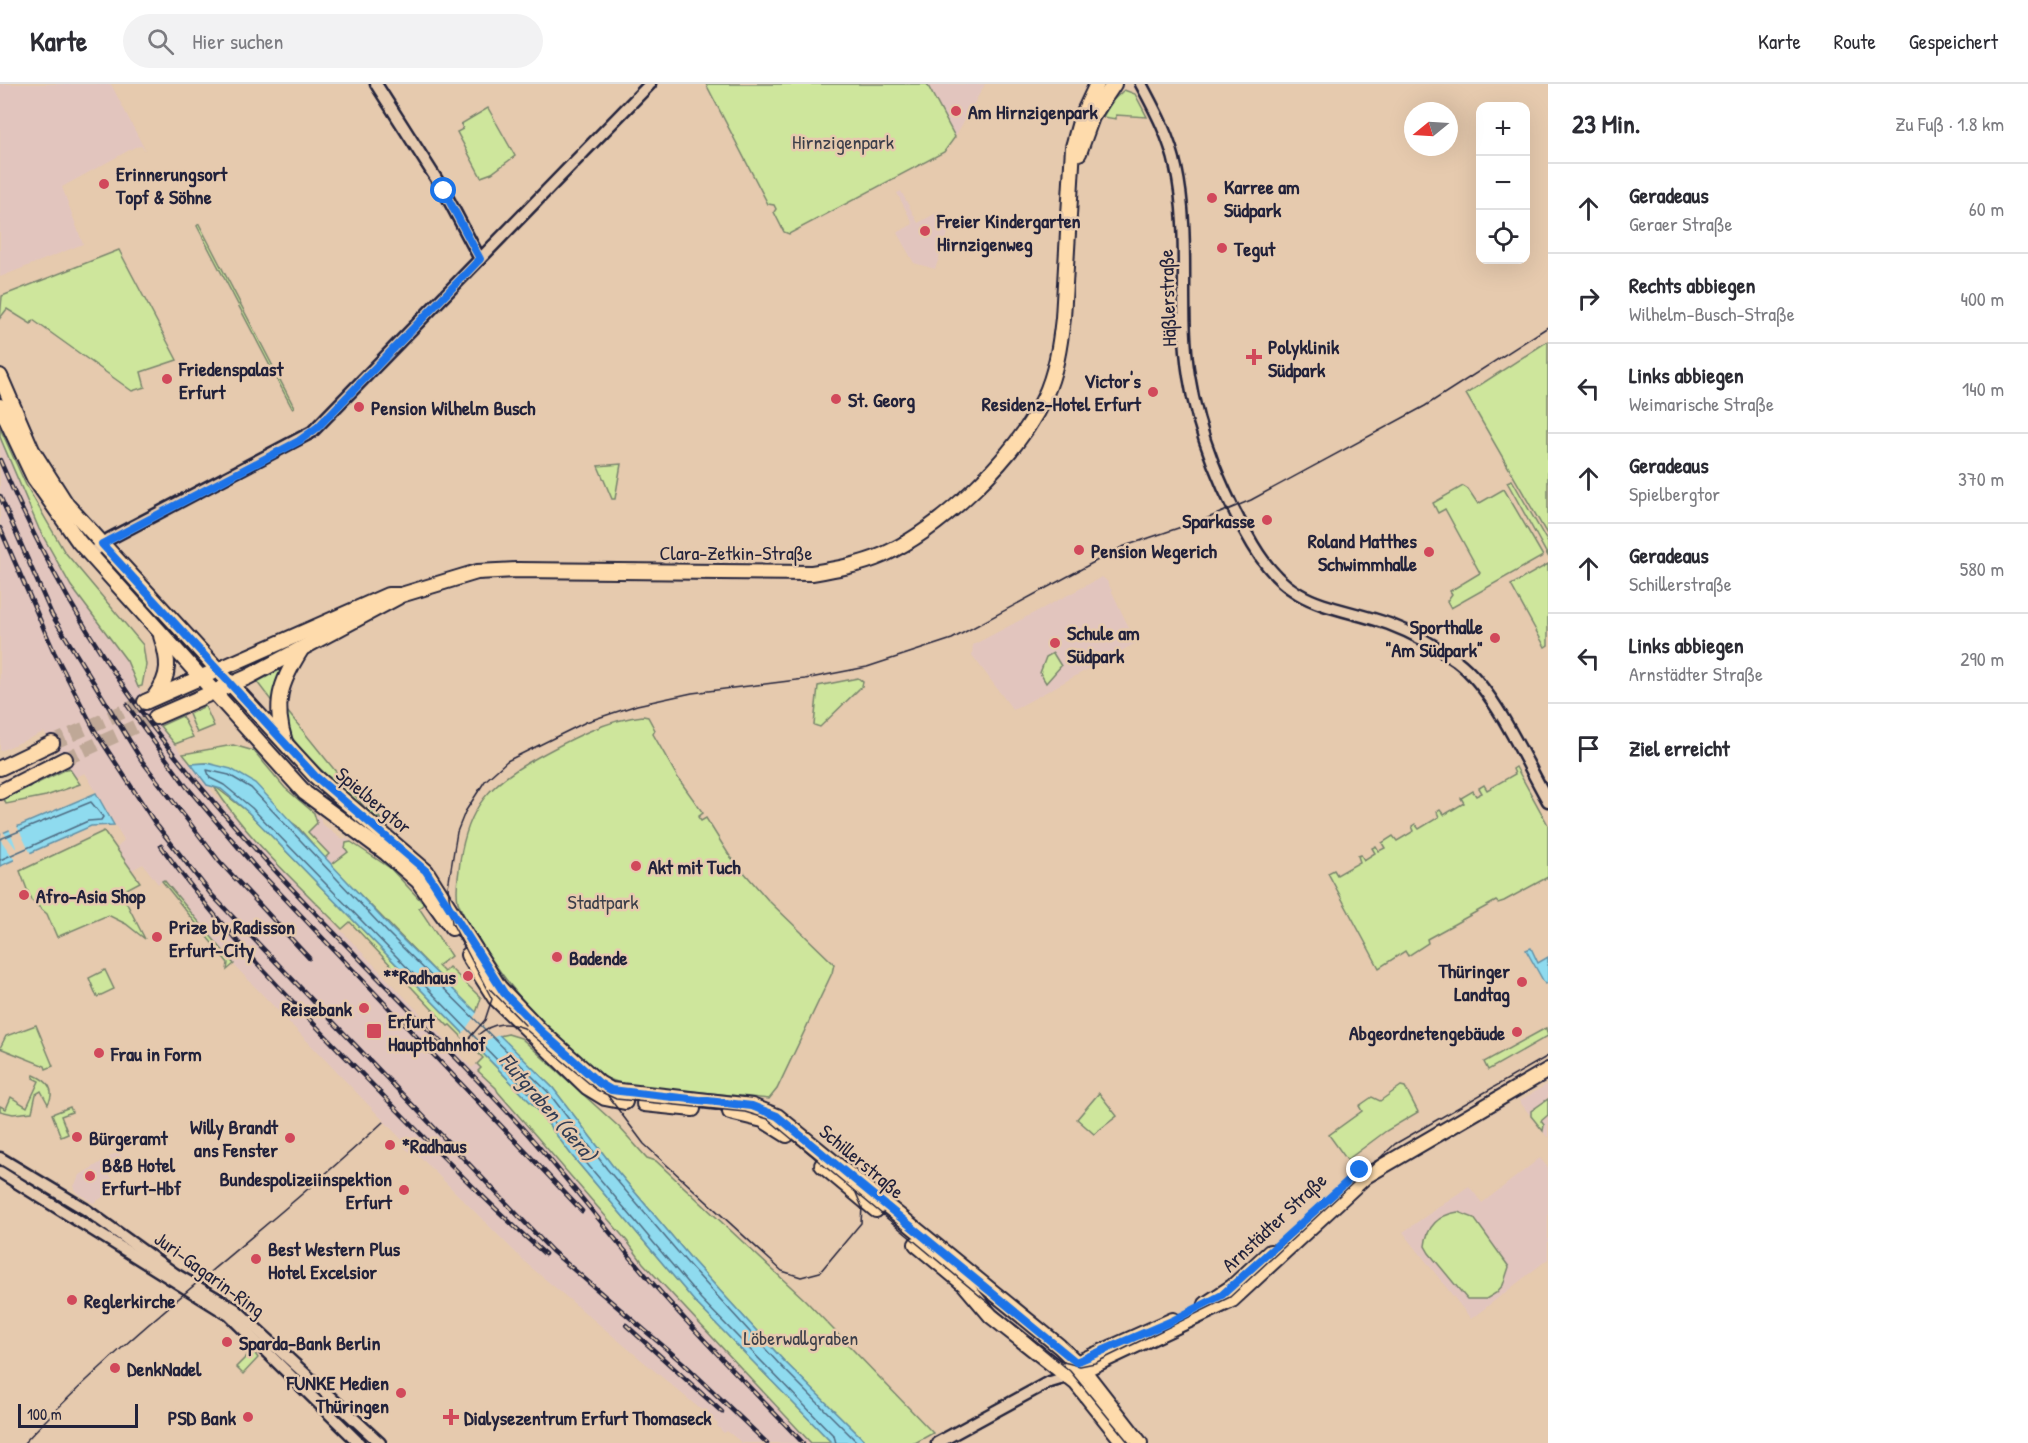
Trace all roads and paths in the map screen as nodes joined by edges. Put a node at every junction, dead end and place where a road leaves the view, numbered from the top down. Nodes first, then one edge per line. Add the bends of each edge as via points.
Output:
1 (376, 84) edge
2 (650, 84) edge
3 (1097, 84) edge
4 (1114, 84) edge
5 (1141, 84) edge
6 (1071, 187) junction
7 (480, 259) junction
8 (0, 376) edge
9 (0, 406) edge
10 (102, 544) junction
11 (90, 555) junction
12 (401, 595) junction
13 (159, 630) junction
14 (302, 649) junction
15 (217, 669) junction
16 (201, 676) junction
17 (232, 684) junction
18 (215, 691) junction
19 (156, 717) tunnel mouth
20 (52, 742) tunnel mouth
21 (287, 745) junction
22 (65, 759) tunnel mouth
23 (0, 768) edge
24 (0, 792) edge
25 (1548, 801) edge
26 (489, 972) junction
27 (493, 995) junction
28 (508, 1005) junction
29 (520, 1023) junction
30 (541, 1031) junction
31 (1544, 1072) edge
32 (0, 1158) edge
33 (0, 1172) edge
34 (1079, 1366) junction
35 (1064, 1374) junction
36 (359, 1443) edge
37 (380, 1443) edge
38 (937, 1443) edge
39 (1124, 1443) edge
40 (1140, 1443) edge

1 - 7 street via 448,198
2 - 7 street
3 - 6 main road, Clara-Zetkin-Straße via 1075,133
4 - 6 main road, Clara-Zetkin-Straße via 1092,117
5 - 25 street, Häßlerstraße via 1176,168 1182,219 1186,350 1192,390 1214,464 1268,568 1293,592 1310,601 1389,624 1459,663 1491,700
6 - 12 main road, Clara-Zetkin-Straße via 1063,318 1054,370 1044,398 1024,433 984,477 951,508 892,550 854,565 812,573 498,571 458,577
7 - 10 street via 312,432
8 - 10 main road, Spielbergtor via 42,469
9 - 11 main road, Spielbergtor via 34,478
10 - 11 street
10 - 15 main road, Spielbergtor
11 - 13 main road, Spielbergtor
12 - 14 main road, Clara-Zetkin-Straße
12 - 15 main road, Clara-Zetkin-Straße via 388,595
13 - 16 main road, Spielbergtor
13 - 16 main road, Clara-Zetkin-Straße via 169,666 166,678 149,700
14 - 17 main road, Clara-Zetkin-Straße
14 - 21 main road via 286,677 278,702 278,719
15 - 16 main road, Clara-Zetkin-Straße
15 - 17 main road, Spielbergtor
16 - 18 main road, Spielbergtor
17 - 18 main road, Clara-Zetkin-Straße
17 - 21 main road, Spielbergtor
18 - 19 main road, Clara-Zetkin-Straße
18 - 27 main road, Spielbergtor via 305,793 387,853 418,881 442,912
20 - 23 main road
21 - 26 main road, Spielbergtor via 322,782 426,871
22 - 24 main road
26 - 27 main road
26 - 28 main road, Spielbergtor
27 - 28 main road, Spielbergtor
28 - 29 main road, Schillerstraße
28 - 30 main road, Schillerstraße
29 - 30 main road
29 - 35 main road, Schillerstraße via 587,1087 605,1098 744,1114 773,1125 964,1284 992,1316
30 - 34 main road, Schillerstraße via 611,1090 752,1106 777,1116
31 - 34 main road, Arnstädter Straße via 1366,1176 1232,1300
32 - 37 street, Juri-Gagarin-Ring via 80,1205 174,1274 235,1309
33 - 36 street, Juri-Gagarin-Ring via 229,1315
34 - 35 main road, Arnstädter Straße
34 - 40 main road, Schillerstraße
35 - 38 street
35 - 39 main road, Schillerstraße via 1088,1397

